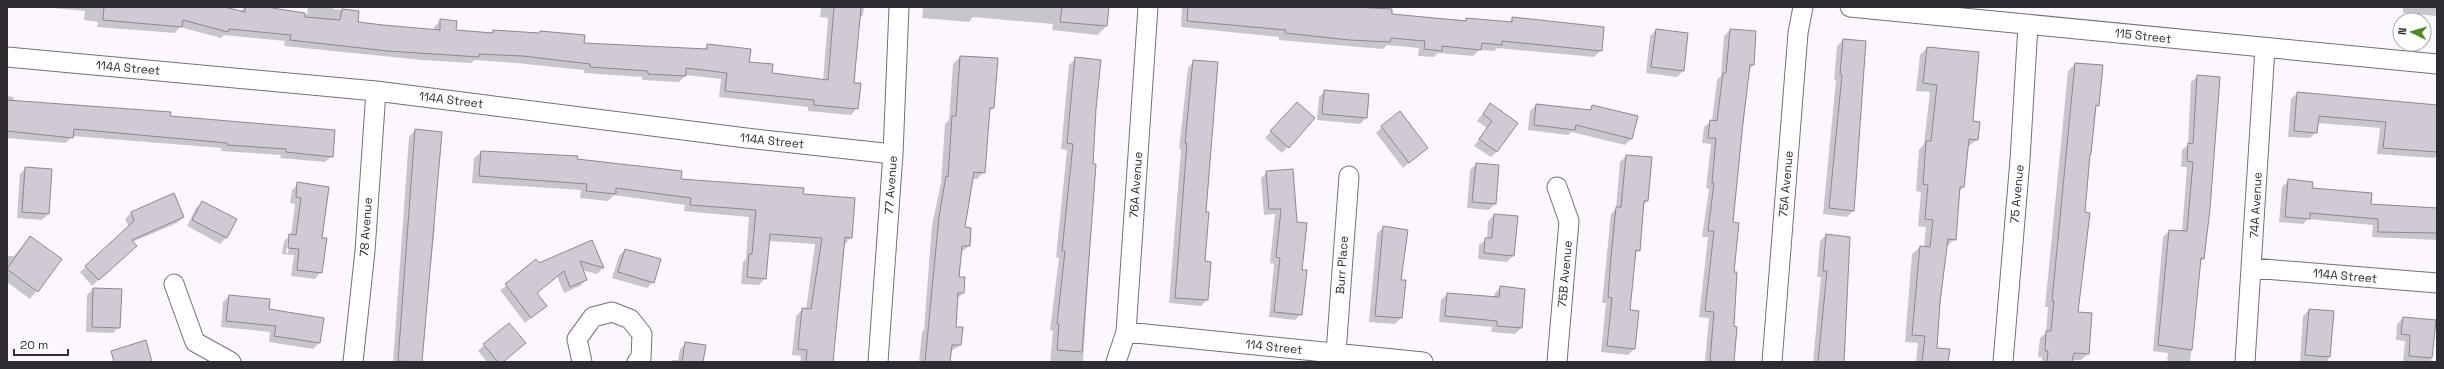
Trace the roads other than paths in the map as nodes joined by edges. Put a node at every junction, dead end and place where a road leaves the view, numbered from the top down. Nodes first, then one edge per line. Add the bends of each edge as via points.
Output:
1 (899, 7) edge
2 (1148, 7) edge
3 (1803, 7) edge
4 (1850, 7) edge
5 (2028, 25) junction
6 (2265, 48) junction
7 (7, 57) edge
8 (2437, 64) edge
9 (376, 91) junction
10 (893, 154) junction
11 (1349, 176) dead end
12 (1557, 188) dead end
13 (2252, 268) junction
14 (2437, 283) edge
15 (174, 284) dead end
16 (1126, 332) junction
17 (1336, 353) junction
18 (580, 361) edge
19 (230, 362) edge
20 (353, 362) edge
21 (637, 362) edge
22 (878, 362) edge
23 (1116, 362) edge
24 (1423, 362) edge
25 (1558, 362) edge
26 (1772, 362) edge
27 (2003, 362) edge
28 (2245, 362) edge

1 - 10 street, 77 Avenue
2 - 16 street, 76A Avenue
3 - 26 street, 75A Avenue via 1798,33
4 - 5 street, 115 Street
5 - 6 street, 115 Street
5 - 27 street, 75 Avenue via 2020,160
6 - 8 street, 115 Street
6 - 13 street, 74A Avenue
7 - 9 street, 114A Street
9 - 10 street, 114A Street
9 - 20 street, 78 Avenue via 365,250
10 - 22 street, 77 Avenue
11 - 17 street, Burr Place
12 - 25 street, 75B Avenue via 1569,220
13 - 14 street, 114A Street
13 - 28 street, 74A Avenue
15 - 19 street via 195,342
16 - 17 street, 114 Street
16 - 23 street, 76A Avenue
17 - 24 street, 114 Street
18 - 21 street via 577,339 593,317 612,312 630,319 642,334 641,358

